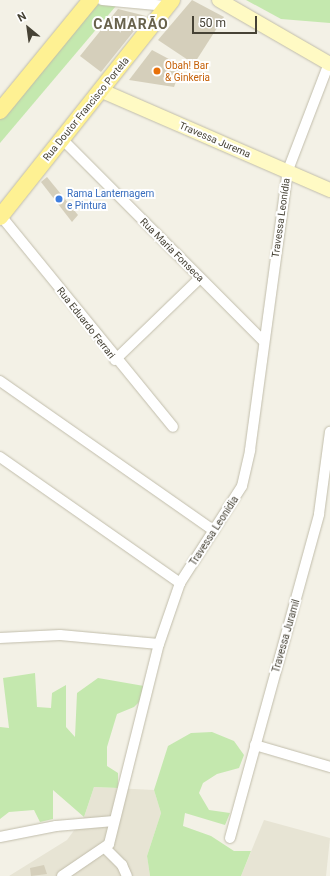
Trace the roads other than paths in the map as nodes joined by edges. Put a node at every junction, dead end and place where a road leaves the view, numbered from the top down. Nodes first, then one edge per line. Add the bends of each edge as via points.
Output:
1 (91, 0) edge
2 (102, 0) edge
3 (219, 0) edge
4 (169, 3) edge
5 (330, 64) edge
6 (100, 90) junction
7 (0, 111) edge
8 (62, 139) junction
9 (288, 170) junction
10 (330, 190) edge
11 (0, 216) edge
12 (200, 278) junction
13 (264, 342) junction
14 (116, 360) junction
15 (0, 381) edge
16 (173, 427) dead end
17 (330, 432) edge
18 (0, 456) edge
19 (214, 531) junction
20 (180, 583) junction
21 (0, 638) edge
22 (159, 644) junction
23 (255, 745) junction
24 (330, 767) edge
25 (114, 821) junction
26 (0, 837) edge
27 (230, 838) dead end
28 (106, 849) junction
29 (62, 876) edge
30 (127, 876) edge

1 - 7 main road
2 - 4 street
3 - 5 main road
4 - 6 main road, Rua Doutor Francisco Portela
5 - 9 street, Travessa Leonídia
6 - 8 main road, Rua Doutor Francisco Portela
6 - 9 main road, Travessa Jurema
8 - 11 main road, Rua Doutor Francisco Portela
8 - 12 street, Rua Maria Fonseca
9 - 10 main road, Travessa Jurema
9 - 13 street, Travessa Leonídia
11 - 14 street, Rua Eduardo Ferrari
12 - 13 street, Rua Maria Fonseca
12 - 14 street
13 - 19 street, Travessa Leonídia via 242,486
14 - 16 street, Rua Eduardo Ferrari
15 - 19 street
17 - 23 street, Travessa Juramil via 319,514
18 - 20 street
19 - 20 street, Travessa Leonídia
20 - 22 street, Travessa Leonídia
21 - 22 street via 60,635
22 - 25 street, Travessa Leonídia
23 - 24 street
23 - 27 street, Travessa Juramil
25 - 26 street via 56,826
25 - 28 street, Travessa Leonídia
28 - 29 street
28 - 30 street via 122,865

